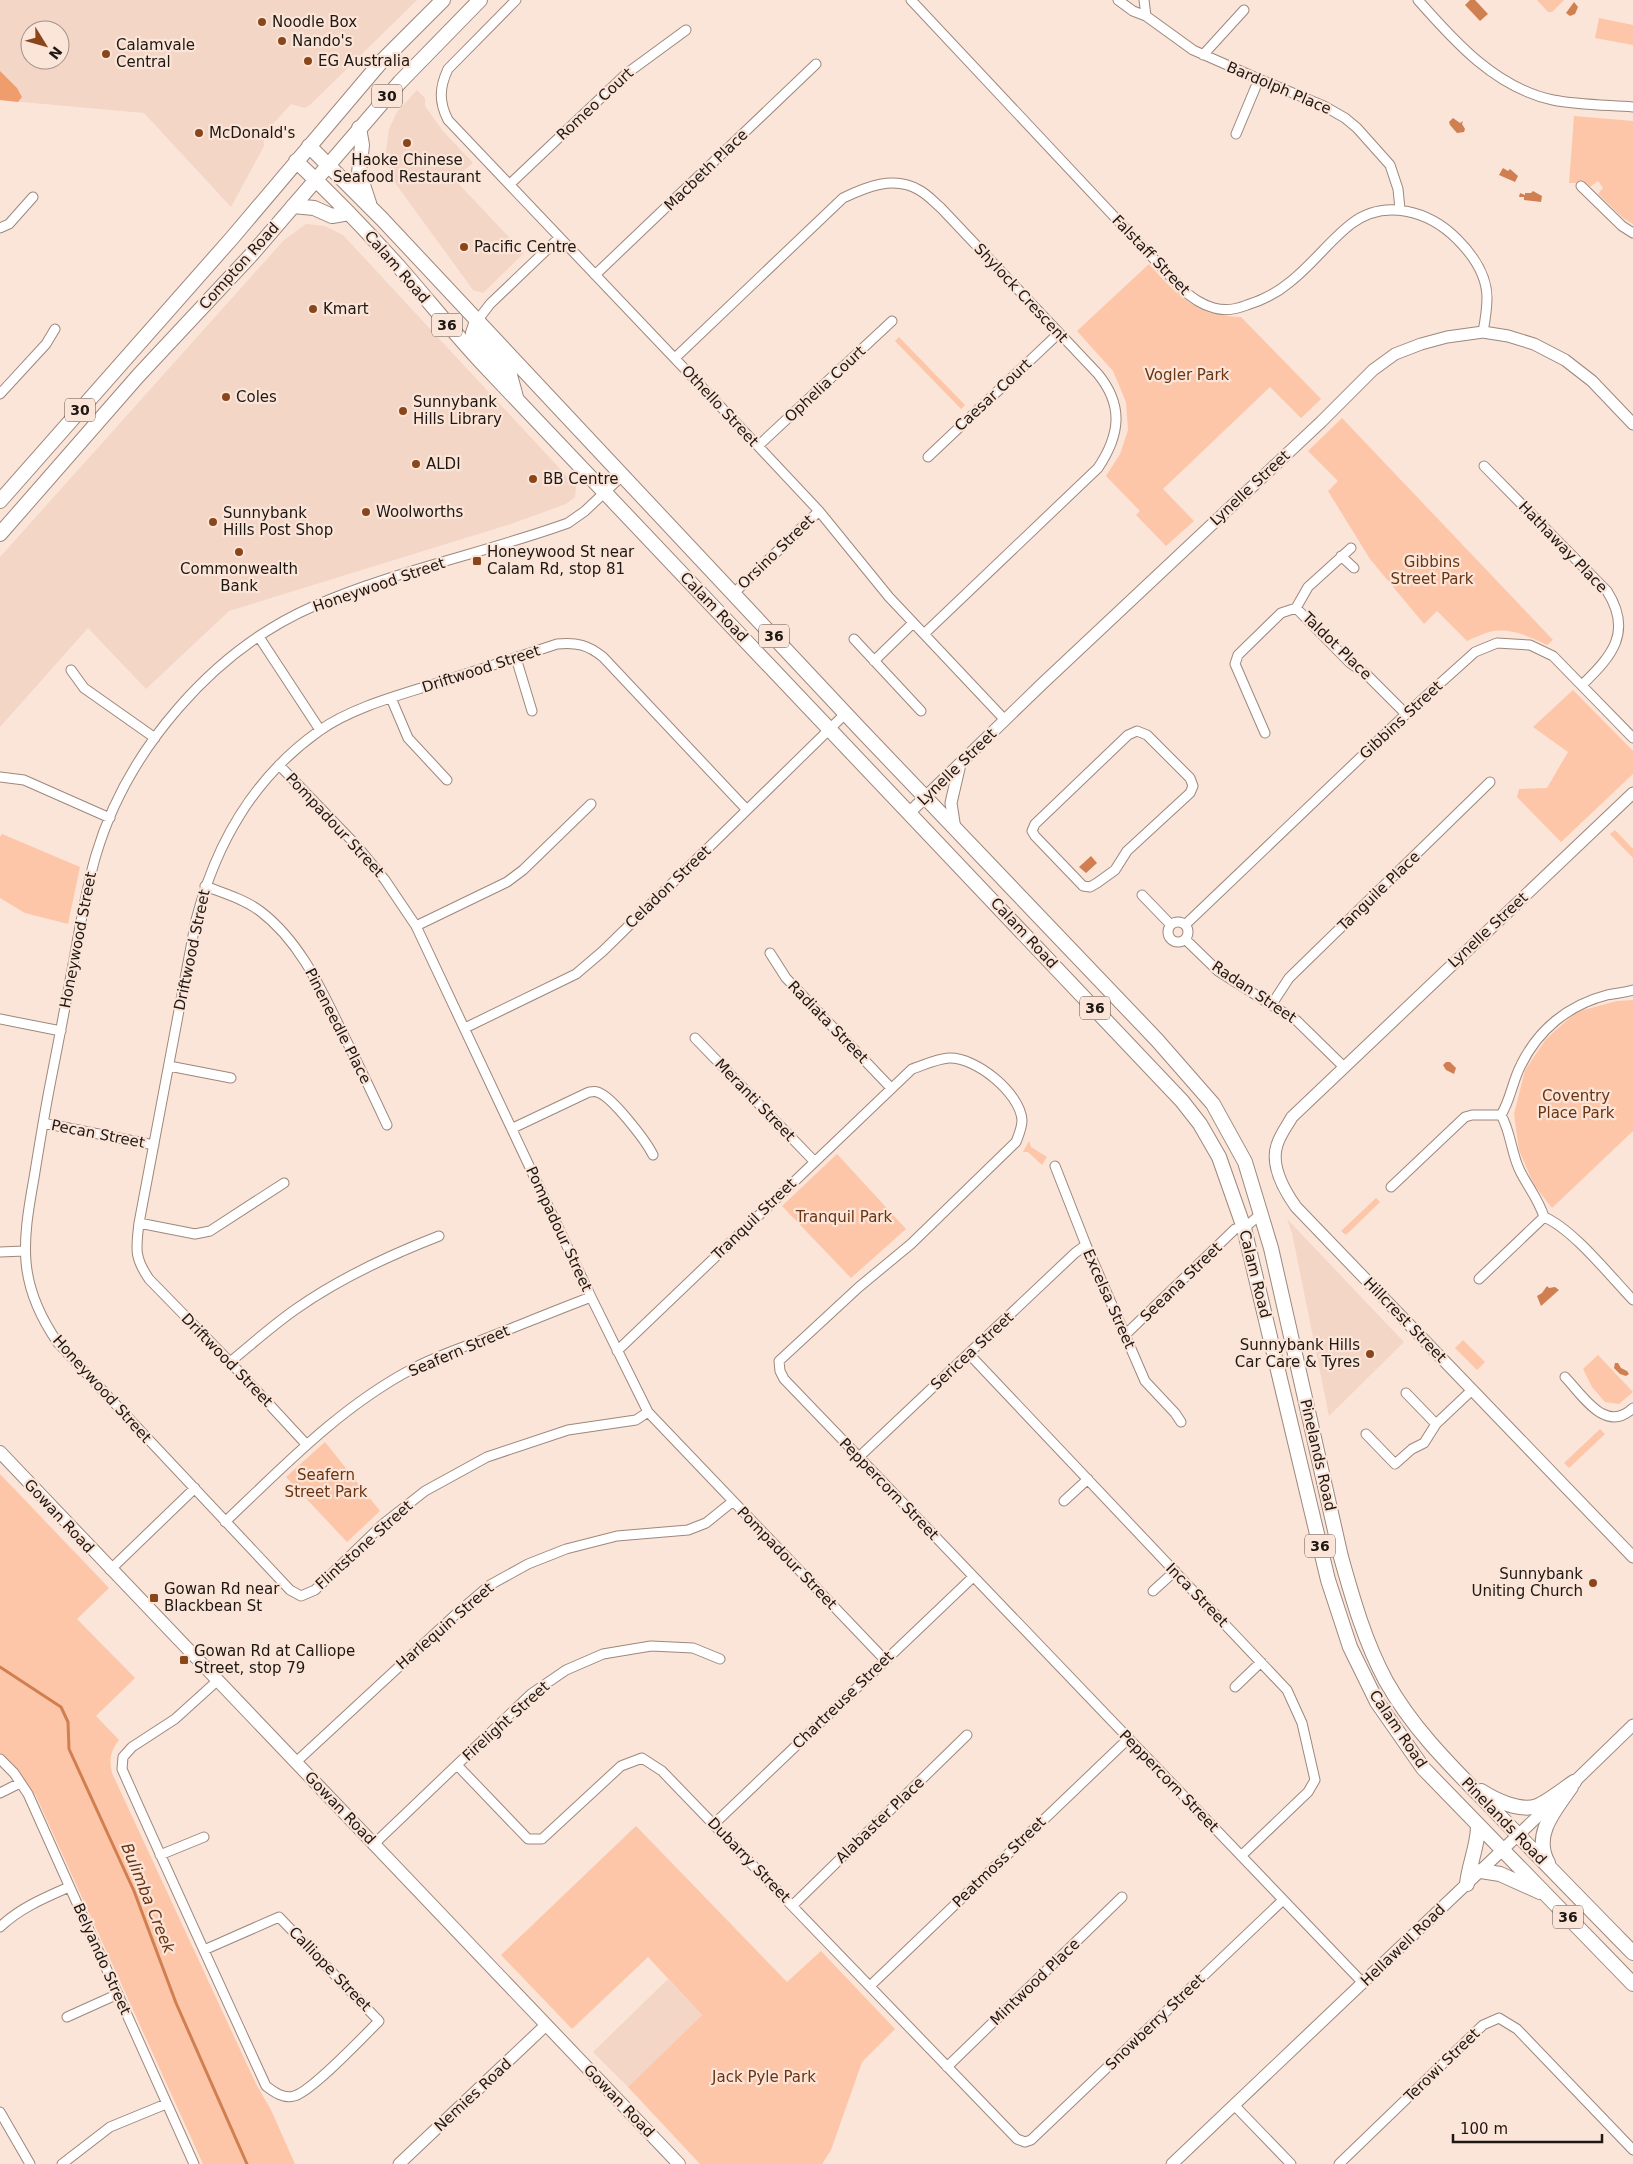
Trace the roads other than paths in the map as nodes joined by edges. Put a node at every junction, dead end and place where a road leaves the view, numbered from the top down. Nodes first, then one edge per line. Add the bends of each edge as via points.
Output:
1 (443, 0) edge
2 (480, 0) edge
3 (516, 0) edge
4 (911, 0) edge
5 (1118, 0) edge
6 (1144, 0) edge
7 (1418, 0) edge
8 (1244, 10) dead end
9 (1146, 16) junction
10 (686, 30) dead end
11 (1203, 55) junction
12 (816, 64) dead end
13 (1259, 79) junction
14 (1633, 107) edge
15 (359, 128) junction
16 (1236, 134) dead end
17 (309, 146) junction
18 (296, 161) junction
19 (328, 164) junction
20 (316, 180) junction
21 (510, 184) junction
22 (1582, 186) dead end
23 (33, 197) dead end
24 (293, 206) junction
25 (369, 206) junction
26 (1400, 209) junction
27 (349, 213) junction
28 (0, 228) edge
29 (1633, 233) edge
30 (559, 238) junction
31 (595, 276) junction
32 (477, 321) junction
33 (892, 321) dead end
34 (55, 329) dead end
35 (1483, 332) junction
36 (1059, 333) junction
37 (675, 358) junction
38 (0, 394) edge
39 (516, 398) junction
40 (1633, 424) edge
41 (758, 446) junction
42 (928, 457) dead end
43 (1484, 466) dead end
44 (623, 475) junction
45 (605, 492) junction
46 (0, 501) edge
47 (819, 511) junction
48 (0, 534) edge
49 (1350, 548) dead end
50 (1341, 556) junction
51 (1354, 568) dead end
52 (734, 592) junction
53 (1296, 608) junction
54 (913, 623) junction
55 (924, 634) junction
56 (259, 637) junction
57 (854, 639) dead end
58 (516, 658) junction
59 (874, 660) junction
60 (71, 670) dead end
61 (1582, 685) junction
62 (391, 698) junction
63 (532, 711) dead end
64 (921, 711) dead end
65 (846, 713) junction
66 (1406, 714) junction
67 (1005, 720) junction
68 (830, 729) junction
69 (320, 730) junction
70 (1265, 732) dead end
71 (155, 738) junction
72 (1633, 738) edge
73 (961, 763) junction
74 (279, 765) junction
75 (0, 776) edge
76 (447, 780) dead end
77 (1490, 782) dead end
78 (1633, 793) edge
79 (926, 797) junction
80 (591, 804) dead end
81 (747, 810) junction
82 (910, 812) junction
83 (110, 818) junction
84 (956, 829) junction
85 (1115, 870) joint
86 (205, 886) junction
87 (1142, 895) dead end
88 (1172, 925) junction
89 (1185, 925) junction
90 (416, 926) junction
91 (1185, 940) junction
92 (770, 953) dead end
93 (1633, 990) edge
94 (1272, 1004) junction
95 (0, 1019) edge
96 (465, 1028) junction
97 (61, 1030) junction
98 (695, 1038) dead end
99 (1157, 1040) joint
100 (169, 1066) junction
101 (1344, 1067) junction
102 (231, 1078) dead end
103 (891, 1088) junction
104 (1501, 1115) junction
105 (43, 1123) junction
106 (387, 1125) dead end
107 (513, 1128) junction
108 (154, 1145) junction
109 (653, 1155) dead end
110 (814, 1161) junction
111 (1055, 1166) dead end
112 (284, 1183) dead end
113 (1391, 1187) dead end
114 (1261, 1214) junction
115 (1544, 1217) junction
116 (139, 1223) junction
117 (1244, 1228) junction
118 (440, 1236) dead end
119 (1086, 1245) junction
120 (24, 1251) junction
121 (0, 1252) edge
122 (1479, 1279) dead end
123 (591, 1297) junction
124 (1633, 1300) edge
125 (1125, 1336) junction
126 (617, 1351) junction
127 (969, 1354) junction
128 (230, 1362) junction
129 (1565, 1377) dead end
130 (1472, 1390) junction
131 (1406, 1393) dead end
132 (1633, 1408) edge
133 (648, 1412) junction
134 (1181, 1422) dead end
135 (1436, 1424) junction
136 (1366, 1434) dead end
137 (306, 1444) junction
138 (0, 1452) edge
139 (859, 1457) junction
140 (1088, 1479) junction
141 (195, 1488) junction
142 (1064, 1501) dead end
143 (732, 1502) junction
144 (225, 1522) junction
145 (1633, 1556) edge
146 (110, 1570) junction
147 (1175, 1571) junction
148 (973, 1577) junction
149 (1153, 1591) dead end
150 (301, 1596) joint
151 (720, 1659) dead end
152 (885, 1660) junction
153 (1261, 1662) junction
154 (217, 1681) junction
155 (1234, 1687) dead end
156 (1633, 1725) edge
157 (967, 1735) dead end
158 (1128, 1739) junction
159 (0, 1759) edge
160 (296, 1762) junction
161 (457, 1765) junction
162 (1466, 1782) junction
163 (1574, 1782) junction
164 (20, 1783) junction
165 (0, 1793) edge
166 (714, 1824) junction
167 (1478, 1826) junction
168 (1518, 1835) junction
169 (204, 1837) dead end
170 (374, 1844) junction
171 (1503, 1850) junction
172 (160, 1855) junction
173 (1241, 1856) junction
174 (1552, 1870) junction
175 (1481, 1871) junction
176 (1466, 1884) junction
177 (70, 1887) junction
178 (1549, 1897) junction
179 (1122, 1898) dead end
180 (1283, 1900) junction
181 (793, 1905) junction
182 (0, 1928) edge
183 (204, 1950) junction
184 (1633, 1953) edge
185 (1363, 1983) junction
186 (1633, 1984) edge
187 (870, 1986) junction
188 (118, 1994) junction
189 (67, 2017) dead end
190 (546, 2025) junction
191 (947, 2066) junction
192 (166, 2104) junction
193 (1234, 2105) junction
194 (0, 2112) edge
195 (1025, 2142) joint
196 (1633, 2150) edge
197 (30, 2164) edge
198 (62, 2164) edge
199 (194, 2164) edge
200 (399, 2164) edge
201 (679, 2164) edge
202 (1172, 2164) edge
203 (1291, 2164) edge
204 (1339, 2164) edge

1 - 17 main road, Compton Road / 30 via 381,62
2 - 15 main road, Compton Road / 30
3 - 21 street, Othello Street via 448,69 440,93 448,120
4 - 26 street, Falstaff Street via 1184,291 1200,303 1216,309 1238,308 1267,298 1290,282 1352,224 1372,214
5 - 9 street, Bardolph Place via 1133,12
6 - 9 street
7 - 14 street via 1473,57 1495,76 1523,91 1553,100
8 - 11 street
9 - 11 street, Bardolph Place
10 - 21 street, Romeo Court via 626,74
11 - 13 street, Bardolph Place
12 - 31 street, Macbeth Place
13 - 16 street
13 - 26 street, Bardolph Place via 1333,110 1357,128 1390,165
15 - 19 main road, Compton Road / 30
15 - 25 main road via 362,145 359,173
17 - 18 main road, Compton Road / 30
17 - 19 main road, Calam Road / 36
18 - 20 main road, Calam Road / 36
18 - 46 main road, Compton Road / 30 via 217,256
19 - 20 main road, Compton Road / 30
19 - 25 main road, Calam Road / 36
20 - 24 main road, Compton Road / 30
20 - 27 main road, Calam Road / 36
21 - 30 street, Othello Street
22 - 29 street
23 - 28 street via 9,224
24 - 27 main road via 314,208 332,216
24 - 48 main road, Compton Road / 30
25 - 32 main road, Calam Road / 36
26 - 35 street, Falstaff Street via 1436,221 1477,261 1488,297
27 - 39 main road, Calam Road / 36 via 449,328
30 - 31 street, Othello Street
30 - 32 street via 490,304
31 - 37 street, Othello Street
32 - 39 main road via 473,333 508,372
32 - 44 main road, Calam Road / 36
33 - 41 street, Ophelia Court
34 - 38 street via 46,344
35 - 40 street, Lynelle Street via 1534,344 1565,360 1592,381
35 - 67 street, Lynelle Street via 1447,336 1421,344 1395,354 1373,370
36 - 37 street, Shylock Crescent via 941,208 918,189 892,183 866,187 843,198
36 - 42 street, Caesar Court
36 - 55 street, Shylock Crescent via 1108,386 1114,401 1117,427 1110,449 1098,468
37 - 41 street, Othello Street
39 - 45 main road, Calam Road / 36
41 - 47 street, Othello Street
43 - 61 street, Hathaway Place via 1615,602 1620,619 1620,637 1610,657
44 - 45 street, Honeywood Street
44 - 52 main road, Calam Road / 36
45 - 56 street, Honeywood Street via 568,523 342,594 299,613
45 - 68 main road, Calam Road / 36
47 - 52 street, Orsino Street
47 - 54 street, Othello Street
49 - 50 street
50 - 51 street
50 - 53 street via 1308,587
52 - 65 main road, Calam Road / 36
53 - 66 street, Taldot Place
53 - 70 street, Taldot Place via 1281,613 1238,655 1235,664
54 - 55 street, Othello Street
54 - 59 street
55 - 67 street, Othello Street
56 - 69 street
56 - 71 street, Honeywood Street via 208,677
57 - 59 street
58 - 62 street, Driftwood Street
58 - 63 street
58 - 81 street, Driftwood Street via 557,644 575,642 592,648
59 - 64 street
60 - 71 street via 84,688
61 - 66 street, Gibbins Street via 1553,656 1530,645 1497,643 1475,652
61 - 72 street, Gibbins Street
62 - 69 street, Driftwood Street
62 - 76 street via 408,738
65 - 68 street, Celadon Street
65 - 79 main road, Calam Road / 36
66 - 89 street, Gibbins Street
67 - 73 street, Lynelle Street
68 - 81 street, Celadon Street
68 - 82 main road, Calam Road / 36
69 - 74 street, Driftwood Street
71 - 83 street, Honeywood Street
73 - 79 street, Lynelle Street
73 - 84 street via 951,803
74 - 86 street, Driftwood Street via 235,820
74 - 90 street, Pompadour Street via 357,846
75 - 83 street via 31,783
77 - 94 street, Tanguile Place via 1289,978
78 - 101 street, Lynelle Street
79 - 82 street, Lynelle Street
79 - 84 main road, Calam Road / 36
80 - 90 street via 508,882
81 - 96 street, Celadon Street via 576,974
82 - 117 main road, Calam Road / 36 via 1182,1101 1219,1157
83 - 97 street, Honeywood Street via 90,879
84 - 99 main road, Calam Road / 36
85 - 85 street via 1098,883 1084,886 1032,831 1035,824 1128,735 1138,731 1147,735 1190,778 1193,786 1190,793 1127,852
86 - 100 street, Driftwood Street
86 - 106 street, Pineneedle Place via 259,910 300,954 319,984
87 - 88 street
88 - 89 street via 1177,922
88 - 91 street via 1169,934 1172,940
89 - 91 street via 1188,932
90 - 96 street, Pompadour Street
91 - 94 street, Radan Street via 1218,971
92 - 103 street, Radiata Street via 786,978
93 - 104 street via 1588,1001 1567,1011 1546,1028 1521,1065
94 - 101 street, Radan Street via 1297,1021
95 - 97 street
96 - 107 street, Pompadour Street
97 - 105 street, Honeywood Street
98 - 110 street, Meranti Street
99 - 114 main road, Pinelands Road / 36 via 1220,1114 1245,1162
100 - 102 street
100 - 108 street, Driftwood Street
101 - 130 street, Hillcrest Street via 1292,1117 1277,1145 1275,1160 1286,1193
103 - 110 street, Tranquil Street
103 - 139 street, Peppercorn Street via 912,1069 933,1061 950,1058 967,1061 992,1076 1013,1098 1022,1119 1021,1131 1010,1149 911,1244 779,1361 784,1379
104 - 113 street via 1465,1117
104 - 115 street via 1508,1127 1520,1170
105 - 108 street, Pecan Street
105 - 120 street, Honeywood Street
107 - 109 street via 589,1092 598,1092 645,1139
107 - 123 street, Pompadour Street
108 - 116 street, Driftwood Street
110 - 126 street, Tranquil Street
111 - 119 street, Excelsa Street
112 - 116 street via 210,1231 195,1234
114 - 117 street, Seeana Street
114 - 162 main road, Pinelands Road / 36 via 1341,1557 1372,1654 1404,1710
115 - 122 street
115 - 124 street via 1570,1234
116 - 128 street, Driftwood Street via 136,1250 139,1265
117 - 125 street, Seeana Street via 1235,1229
117 - 167 main road, Calam Road / 36 via 1328,1580 1350,1647 1377,1702 1408,1749
118 - 128 street via 400,1251 296,1309
119 - 125 street, Excelsa Street
119 - 127 street, Sericea Street
120 - 121 street
120 - 141 street, Honeywood Street via 32,1294 58,1343
123 - 126 street, Pompadour Street
123 - 137 street, Seafern Street via 412,1369 346,1411
125 - 134 street, Excelsa Street via 1145,1381
126 - 133 street, Pompadour Street
127 - 139 street, Sericea Street
127 - 140 street, Inca Street
128 - 137 street, Driftwood Street
129 - 132 street via 1598,1412 1608,1417 1626,1415
130 - 135 street
130 - 145 street, Hillcrest Street
131 - 135 street
133 - 143 street, Pompadour Street
133 - 150 street, Flintstone Street via 636,1420 568,1430 487,1457 425,1491 383,1524 315,1590
135 - 136 street via 1424,1443 1395,1464
137 - 144 street, Seafern Street
138 - 146 main road, Gowan Road
139 - 148 street, Peppercorn Street
140 - 142 street
140 - 147 street, Inca Street
141 - 144 street, Honeywood Street
141 - 146 street
143 - 152 street, Pompadour Street
143 - 160 street, Harlequin Street via 706,1522 688,1530 617,1536 566,1548 490,1585
144 - 150 street, Honeywood Street via 290,1590
146 - 154 main road, Gowan Road
147 - 149 street
147 - 153 street, Inca Street
148 - 152 street, Chartreuse Street
148 - 158 street, Peppercorn Street
151 - 161 street, Firelight Street via 693,1648 651,1646 603,1654 566,1670 531,1694
152 - 166 street, Chartreuse Street
153 - 155 street
153 - 173 street, Inca Street via 1287,1690 1302,1723 1316,1780 1308,1792
154 - 160 main road, Gowan Road
154 - 172 street, Calliope Street via 175,1719 132,1747 123,1757 122,1769
156 - 163 street, Hellawell Road
157 - 181 street, Alabaster Place
158 - 173 street, Peppercorn Street
158 - 187 street, Peatmoss Street
159 - 164 street, Belyando Street
160 - 170 main road, Gowan Road
161 - 166 street, Dubarry Street via 528,1839 542,1839 621,1766 642,1758 662,1771
161 - 170 street, Firelight Street
162 - 163 main road via 1498,1800 1528,1807 1538,1806
162 - 168 main road, Pinelands Road / 36
163 - 168 street, Hellawell Road
163 - 174 main road via 1549,1819 1542,1839 1542,1850
164 - 165 street
164 - 177 street, Belyando Street
166 - 181 street, Dubarry Street
167 - 171 main road, Calam Road / 36
167 - 176 main road via 1478,1840
168 - 171 street, Hellawell Road
168 - 174 main road, Pinelands Road / 36
169 - 172 street
170 - 190 main road, Gowan Road
171 - 175 street, Hellawell Road
171 - 178 main road, Pinelands Road / 36
172 - 183 street, Calliope Street
173 - 180 street, Peppercorn Street
174 - 184 main road, Pinelands Road / 36
175 - 176 street, Hellawell Road
175 - 178 main road via 1508,1877
176 - 185 street, Hellawell Road
177 - 182 street via 32,1903
177 - 188 street, Belyando Street
178 - 186 main road, Pinelands Road / 36
179 - 191 street, Mintwood Place
180 - 185 street, Peppercorn Street
180 - 195 street, Snowberry Street via 1031,2140
181 - 187 street, Dubarry Street
183 - 183 street, Calliope Street via 279,1916 379,2021 310,2087 294,2096 277,2095 266,2086
185 - 193 street, Hellawell Road
187 - 191 street, Dubarry Street
188 - 189 street
188 - 192 street, Belyando Street
190 - 200 street, Nemies Road
190 - 201 main road, Gowan Road
191 - 195 street, Dubarry Street via 1017,2139
192 - 198 street via 110,2127
192 - 199 street, Belyando Street
193 - 202 street, Hellawell Road
193 - 203 street
194 - 197 street
196 - 204 street, Terowi Street via 1516,2029 1499,2018 1483,2026

